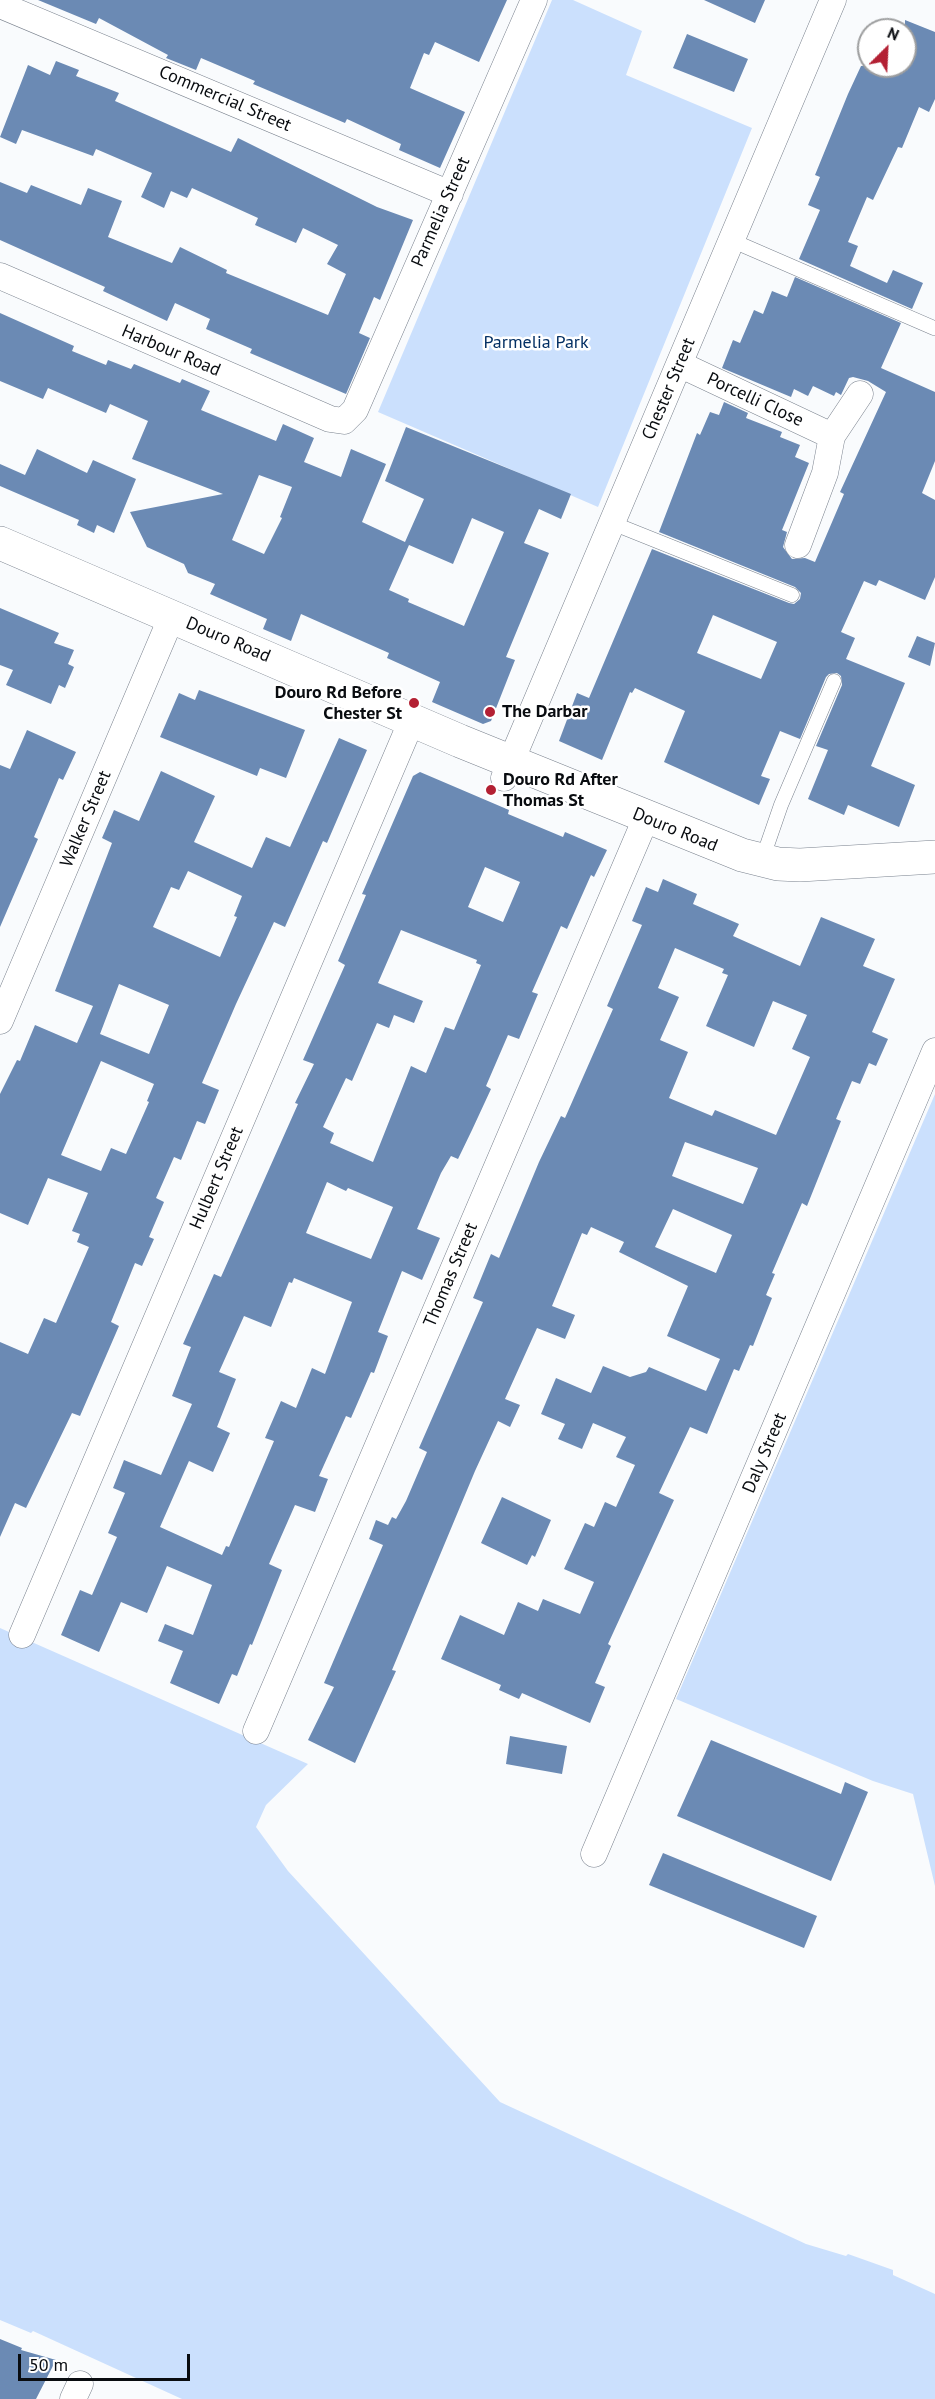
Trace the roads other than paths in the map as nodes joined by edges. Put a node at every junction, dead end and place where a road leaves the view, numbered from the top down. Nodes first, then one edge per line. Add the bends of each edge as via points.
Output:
1 (534, 0) edge
2 (833, 0) edge
3 (0, 5) edge
4 (450, 194) junction
5 (733, 241) junction
6 (0, 276) edge
7 (934, 328) edge
8 (679, 364) junction
9 (861, 394) dead end
10 (344, 421) joint
11 (832, 436) junction
12 (612, 523) junction
13 (0, 543) edge
14 (798, 545) dead end
15 (0, 565) edge
16 (792, 595) dead end
17 (168, 625) junction
18 (834, 681) dead end
19 (409, 729) junction
20 (508, 770) junction
21 (643, 827) junction
22 (935, 857) edge
23 (762, 860) junction
24 (935, 879) edge
25 (0, 1021) edge
26 (935, 1051) edge
27 (22, 1635) dead end
28 (256, 1731) dead end
29 (594, 1854) dead end

1 - 4 street, Parmelia Street
2 - 5 street, Chester Street
3 - 4 street, Commercial Street
4 - 10 street, Parmelia Street via 355,410
5 - 7 lane
5 - 8 street, Chester Street
6 - 10 street, Harbour Road via 330,419
8 - 11 street, Porcelli Close
8 - 12 street, Chester Street
9 - 11 street
11 - 14 street via 825,473
12 - 16 lane
12 - 20 street, Chester Street
13 - 17 street, Douro Road
15 - 17 street, Douro Road
17 - 19 street, Douro Road
17 - 25 street, Walker Street
18 - 23 lane
19 - 20 street, Douro Road
19 - 27 street, Hulbert Street
20 - 21 street, Douro Road
21 - 23 street, Douro Road
21 - 24 street, Douro Road via 736,874 770,881 813,885
21 - 28 street, Thomas Street
22 - 23 street, Douro Road via 800,866
26 - 29 street, Daly Street

